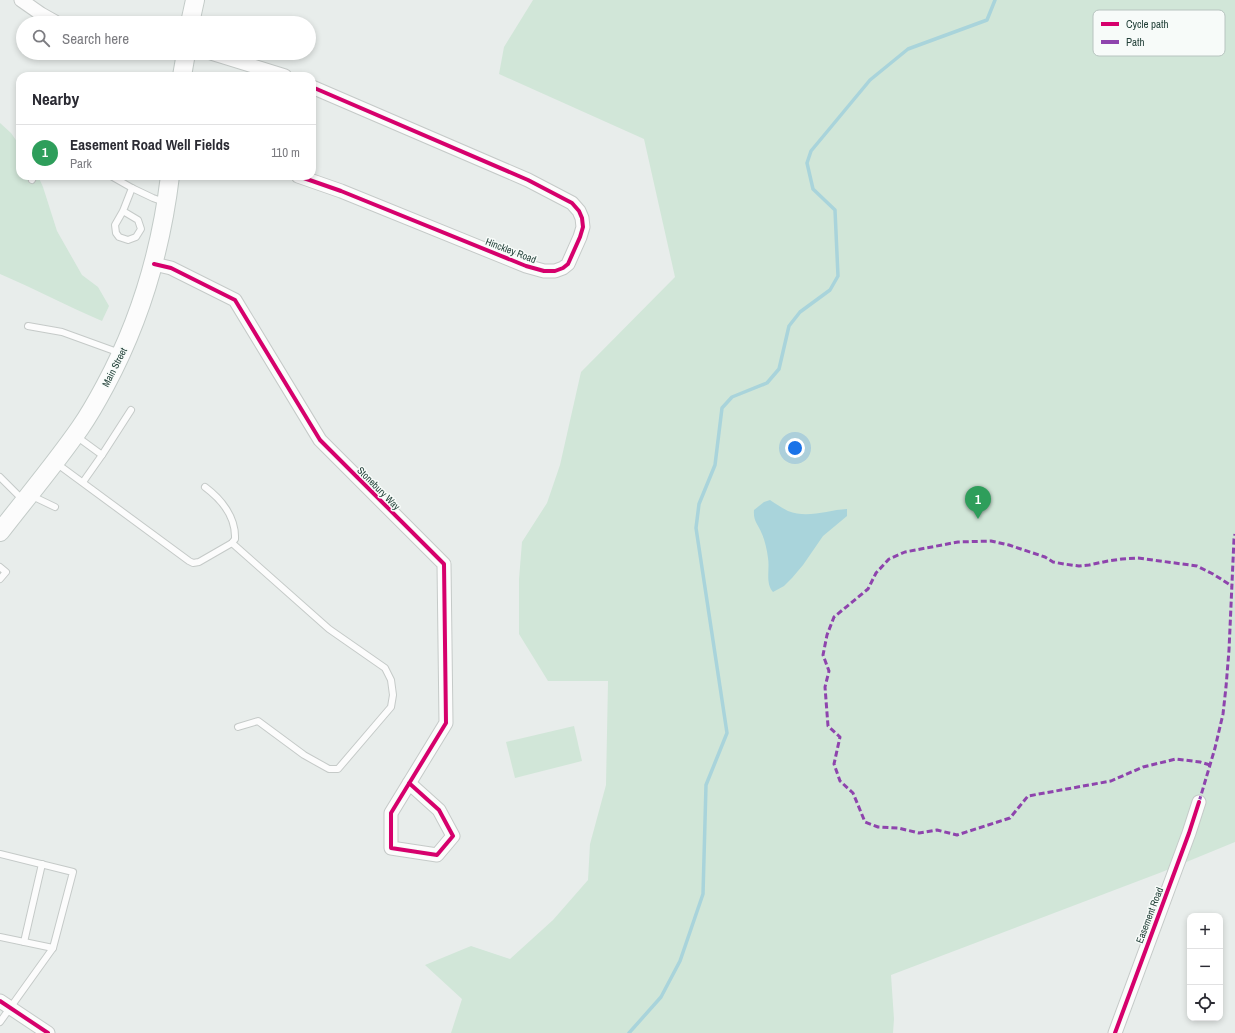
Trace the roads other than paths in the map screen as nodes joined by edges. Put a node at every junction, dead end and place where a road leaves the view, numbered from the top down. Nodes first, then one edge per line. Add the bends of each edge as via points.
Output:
1 (21, 0) edge
2 (195, 0) edge
3 (44, 16) edge
4 (192, 16) edge
5 (185, 60) edge
6 (234, 60) edge
7 (183, 72) edge
8 (272, 72) edge
9 (316, 89) edge
10 (118, 180) edge
11 (169, 180) edge
12 (309, 180) edge
13 (132, 188) junction
14 (166, 202) junction
15 (123, 210) junction
16 (154, 264) junction
17 (28, 326) dead end
18 (122, 353) junction
19 (130, 410) dead end
20 (74, 436) junction
21 (102, 455) junction
22 (55, 462) junction
23 (0, 477) edge
24 (83, 482) junction
25 (205, 487) dead end
26 (26, 498) junction
27 (55, 507) dead end
28 (0, 532) edge
29 (232, 543) junction
30 (0, 567) edge
31 (0, 579) edge
32 (238, 727) dead end
33 (409, 783) junction
34 (1199, 802) dead end
35 (0, 854) edge
36 (42, 864) junction
37 (0, 936) edge
38 (24, 942) junction
39 (53, 948) junction
40 (5, 1004) edge
41 (0, 1022) edge
42 (48, 1033) edge
43 (1115, 1033) edge

1 - 3 street
2 - 4 main road
5 - 7 main road
6 - 8 street
9 - 12 street, Hinckley Road via 559,195 579,211 583,227 568,264 555,271 544,271
10 - 13 lane
11 - 14 main road, Main Street
13 - 14 lane
13 - 15 lane
14 - 16 main road, Main Street
15 - 15 lane via 115,225 116,233 128,240 136,237 141,229 138,220
16 - 18 main road, Main Street
16 - 33 street, Stonebury Way via 171,268 235,300 320,440 444,564 446,723
17 - 18 lane via 62,332
18 - 20 main road, Main Street via 95,404
19 - 21 lane
20 - 21 lane
20 - 22 main road, Main Street
21 - 24 lane
22 - 24 lane
22 - 26 main road, Main Street
23 - 26 lane
24 - 29 lane via 193,563
25 - 29 lane via 214,493 227,509 235,532
26 - 27 lane
26 - 28 main road, Main Street
29 - 32 lane via 329,629 385,668 391,680 393,695 391,707 338,769 329,769 304,755 258,721
30 - 31 lane via 6,572
33 - 33 street, Stonebury Way via 391,813 391,848 437,855 453,836 439,810
34 - 43 street, Easement Road
35 - 36 lane
36 - 38 lane
36 - 39 lane via 73,872
37 - 38 lane
38 - 39 lane
39 - 40 lane
40 - 41 lane
40 - 42 street

